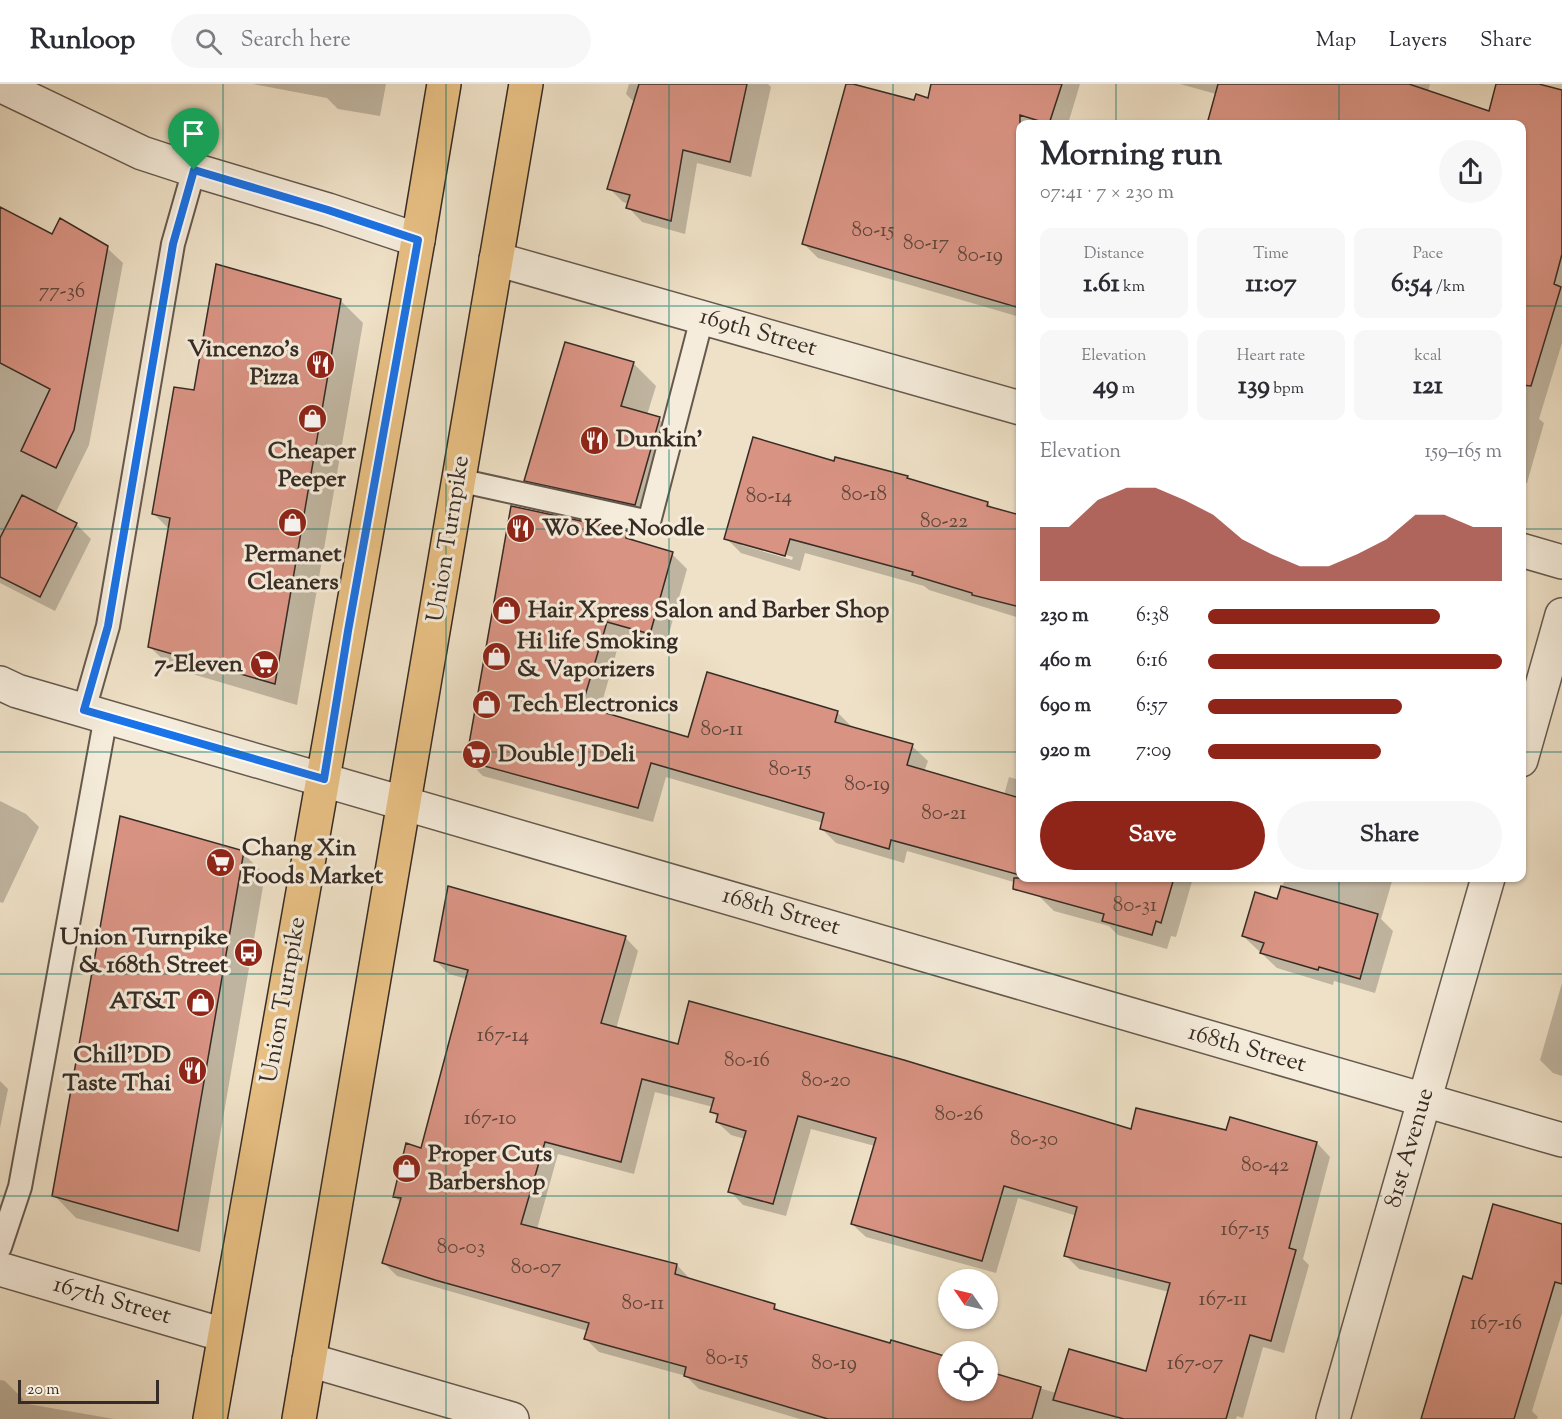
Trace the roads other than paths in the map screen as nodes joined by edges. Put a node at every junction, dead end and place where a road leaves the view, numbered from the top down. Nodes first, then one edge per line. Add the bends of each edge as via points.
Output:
1 (444, 84) edge
2 (526, 84) edge
3 (0, 85) edge
4 (194, 170) junction
5 (418, 240) junction
6 (496, 259) junction
7 (702, 318) junction
8 (1016, 407) edge
9 (458, 480) junction
10 (1526, 551) edge
11 (1562, 561) edge
12 (1562, 615) edge
13 (0, 682) edge
14 (95, 713) junction
15 (1526, 742) edge
16 (324, 779) junction
17 (405, 802) junction
18 (1487, 882) edge
19 (1424, 1101) junction
20 (1562, 1140) edge
21 (0, 1247) edge
22 (0, 1269) edge
23 (224, 1335) junction
24 (309, 1360) junction
25 (210, 1419) edge
26 (299, 1419) edge
27 (512, 1419) edge
28 (1333, 1419) edge

1 - 5 main road, Union Turnpike
2 - 6 main road, Union Turnpike
3 - 4 street via 142,153
4 - 5 street
4 - 14 lane via 173,244
5 - 16 main road, Union Turnpike
6 - 7 street, 169th Street
6 - 9 main road, Union Turnpike
7 - 8 street, 169th Street
7 - 9 lane via 649,522
9 - 17 main road, Union Turnpike
10 - 11 street
12 - 15 street
13 - 14 street, 168th Street via 17,691
14 - 16 street, 168th Street
14 - 21 lane via 20,1187
16 - 17 street, 168th Street
16 - 23 main road, Union Turnpike
17 - 19 street, 168th Street
17 - 24 main road, Union Turnpike
18 - 19 street, 81st Avenue
19 - 20 street, 168th Street
19 - 28 street, 81st Avenue
22 - 23 street, 167th Street
23 - 25 main road, Union Turnpike
24 - 26 main road, Union Turnpike
24 - 27 street

